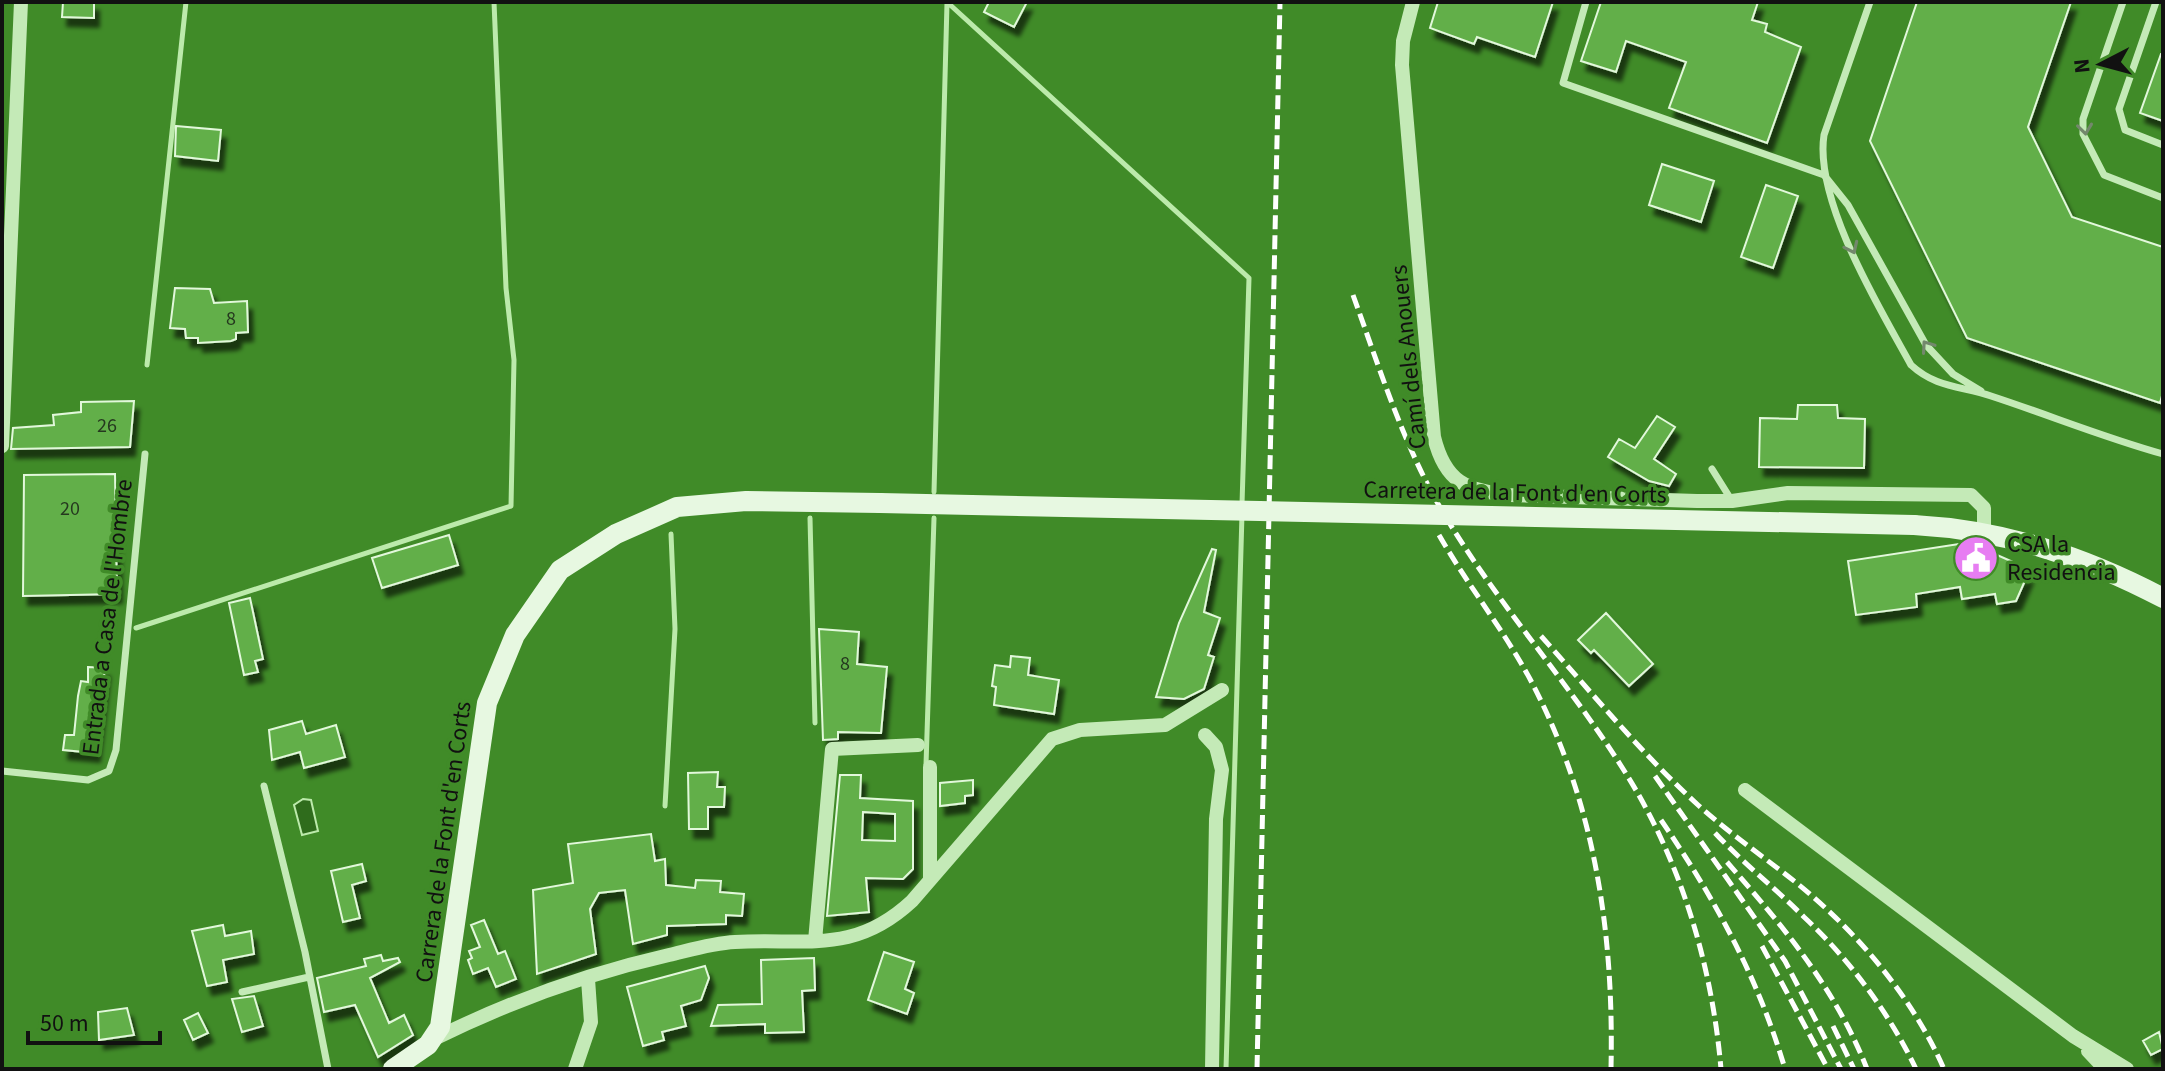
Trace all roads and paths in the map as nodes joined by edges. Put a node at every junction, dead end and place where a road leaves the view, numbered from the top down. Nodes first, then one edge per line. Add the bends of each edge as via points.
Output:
1 (21, 2) edge
2 (1413, 2) edge
3 (1586, 2) edge
4 (1870, 2) edge
5 (2123, 2) edge
6 (2156, 2) edge
7 (2163, 145) edge
8 (8, 147) edge
9 (1824, 175) junction
10 (2163, 198) edge
11 (1987, 394) junction
12 (2, 446) edge
13 (145, 454) dead end
14 (2163, 454) edge
15 (1712, 469) dead end
16 (1732, 501) junction
17 (880, 503) joint
18 (1984, 531) junction
19 (2163, 601) edge
20 (1222, 690) dead end
21 (1205, 735) dead end
22 (918, 745) dead end
23 (930, 767) dead end
24 (2, 771) edge
25 (264, 786) dead end
26 (1745, 790) dead end
27 (930, 879) junction
28 (815, 941) junction
29 (309, 977) junction
30 (588, 979) junction
31 (242, 992) dead end
32 (2073, 1036) junction
33 (433, 1039) junction
34 (328, 1069) edge
35 (393, 1069) edge
36 (575, 1069) edge
37 (1212, 1069) edge
38 (2105, 1069) edge
39 (2127, 1069) edge

1 - 8 street
2 - 16 street, Camí dels Anouers via 1402,65 1434,437 1445,469 1485,492
3 - 9 lane via 1563,83
4 - 9 lane via 1824,135
5 -> 10 lane via 2083,119 2083,134 2104,175
6 - 7 lane via 2119,109 2120,122 2135,136
8 - 12 street
11 -> 9 lane via 1953,374 1926,345 1848,205
9 -> 11 lane via 1852,249 1911,365 1926,379
11 - 14 lane
13 - 24 lane, Entrada a Casa de l'Hombre via 116,750 109,771 88,780
15 - 16 lane
16 - 18 street, Camí dels Anouers via 1788,493 1971,495 1984,508
17 - 18 street, Carretera de la Font d'en Corts, bridge via 1914,525
17 - 33 street, Carrera de la Font d'en Corts via 746,501 677,507 616,534 560,570 515,635 487,703 445,1008
18 - 19 street, Carretera de la Font d'en Corts via 2094,564
20 - 27 street via 1165,725 1080,730 1052,739
21 - 37 street via 1216,747 1222,770 1216,819
22 - 28 street via 832,749
23 - 27 street
25 - 29 lane
26 - 32 street
27 - 28 street via 882,927
28 - 30 street via 732,942
29 - 31 lane
29 - 34 lane
30 - 33 street
30 - 36 street via 591,1022
32 - 38 street
32 - 39 street
33 - 35 street

